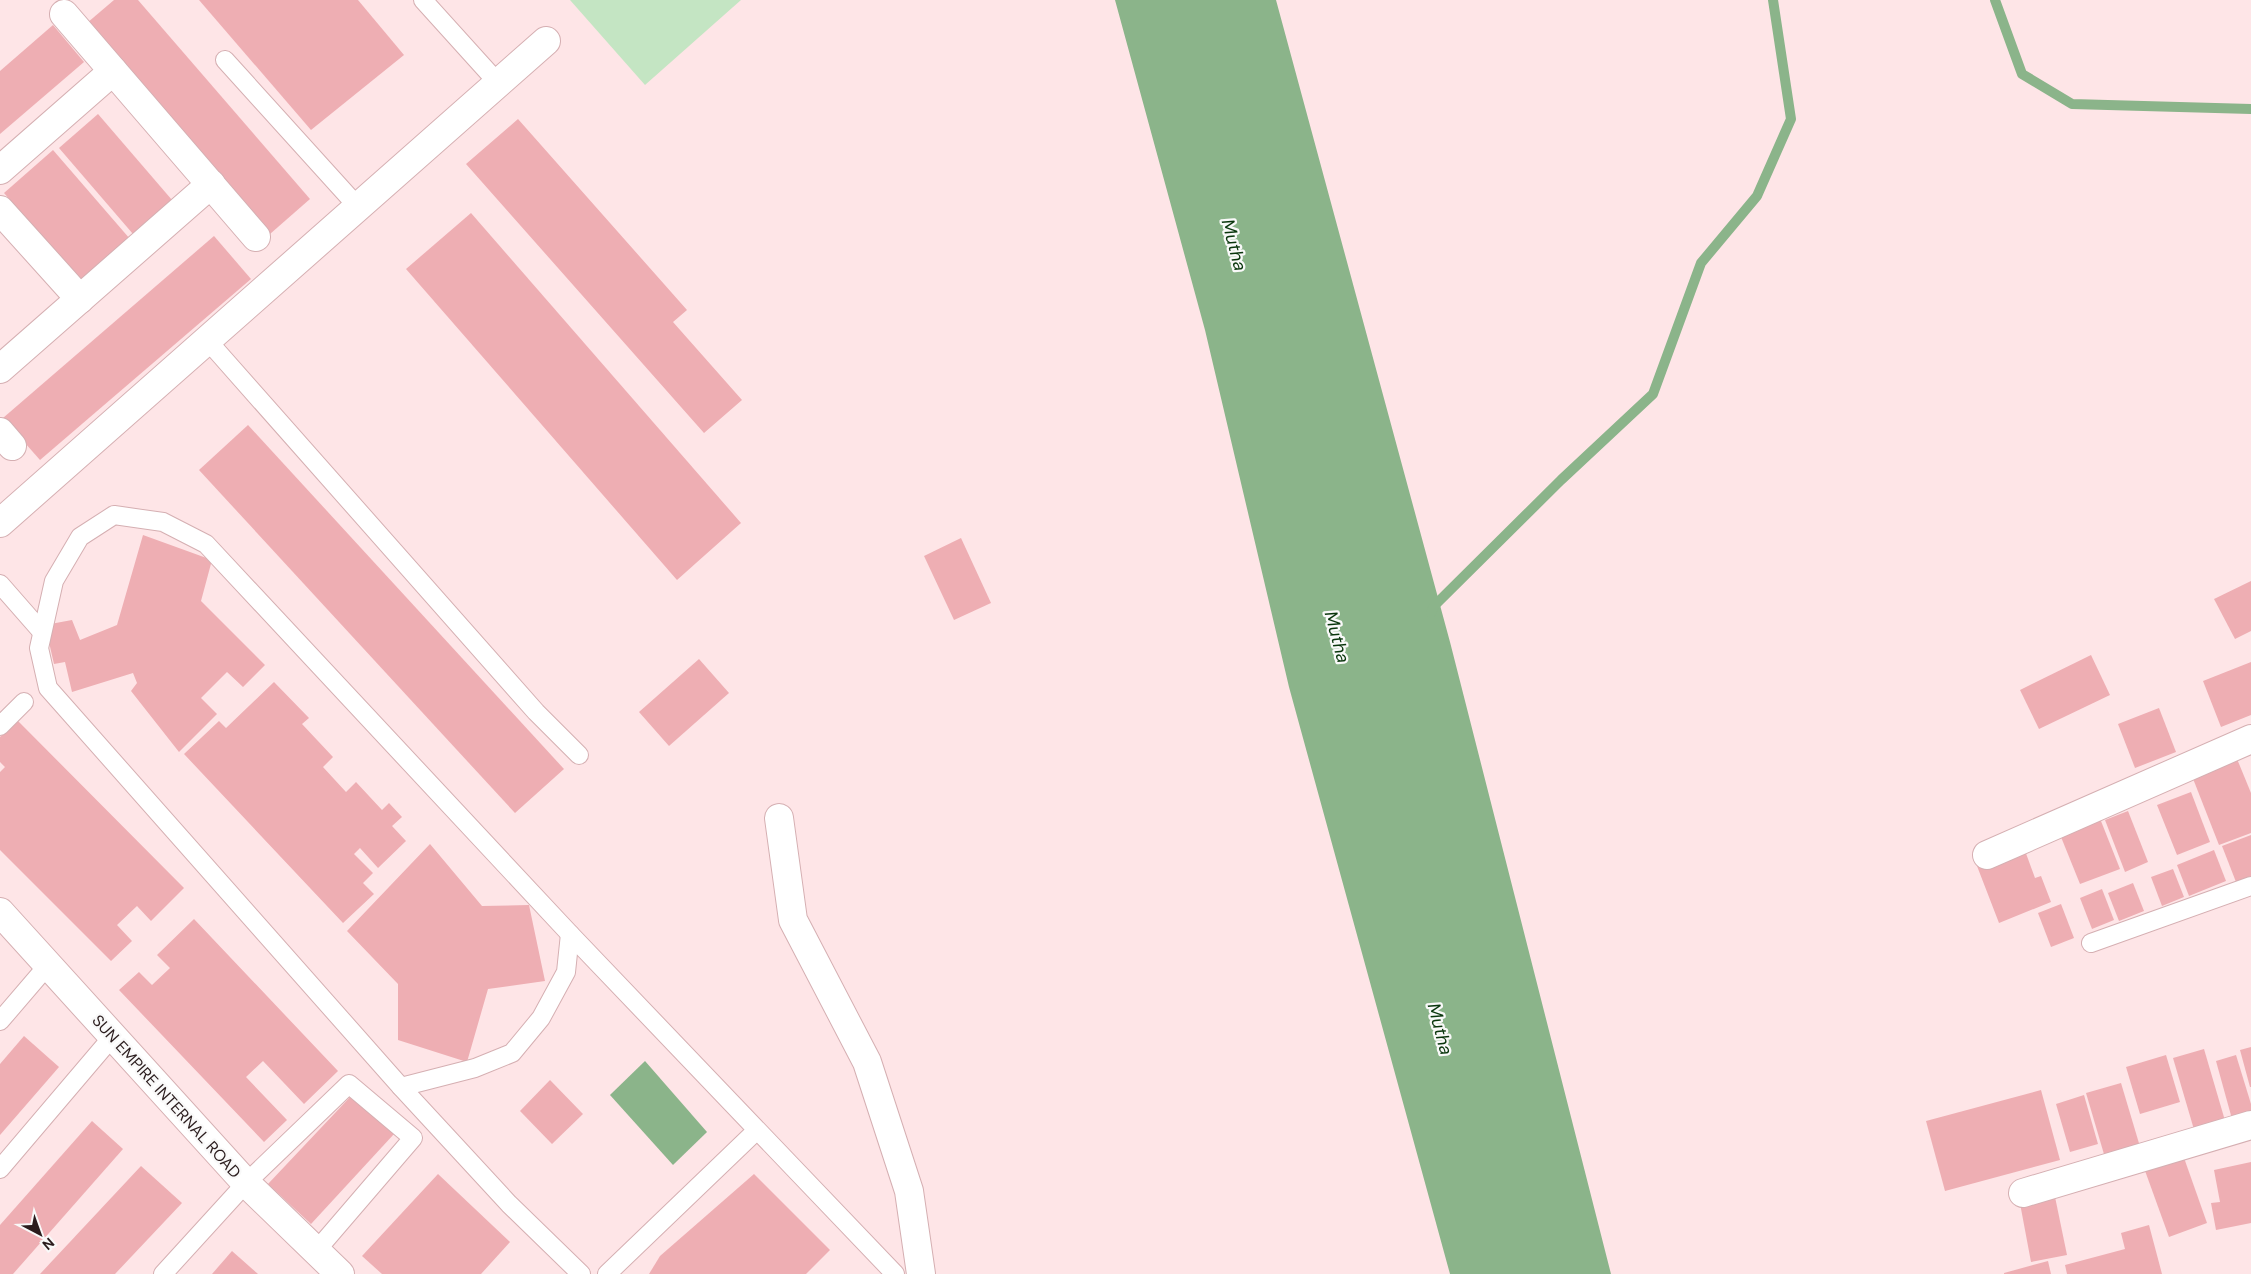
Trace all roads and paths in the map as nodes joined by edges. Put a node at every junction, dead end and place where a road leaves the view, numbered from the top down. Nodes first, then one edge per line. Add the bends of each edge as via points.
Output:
1 (424, 0) edge
2 (64, 14) dead end
3 (546, 41) dead end
4 (225, 60) dead end
5 (113, 71) junction
6 (498, 83) junction
7 (0, 170) edge
8 (211, 184) junction
9 (358, 207) junction
10 (0, 210) edge
11 (256, 237) dead end
12 (80, 299) junction
13 (208, 341) junction
14 (0, 370) edge
15 (0, 524) edge
16 (0, 584) edge
17 (42, 632) junction
18 (24, 702) dead end
19 (0, 726) edge
20 (2251, 739) edge
21 (579, 755) dead end
22 (779, 818) dead end
23 (1987, 855) dead end
24 (2251, 886) edge
25 (0, 912) edge
26 (570, 934) junction
27 (2091, 943) dead end
28 (48, 966) junction
29 (0, 1021) edge
30 (113, 1036) junction
31 (401, 1087) junction
32 (2251, 1125) edge
33 (756, 1131) junction
34 (0, 1169) edge
35 (246, 1183) junction
36 (2023, 1194) dead end
37 (316, 1251) junction
38 (163, 1274) edge
39 (340, 1274) edge
40 (580, 1274) edge
41 (607, 1274) edge
42 (895, 1274) edge
43 (921, 1274) edge

1 - 6 lane
2 - 5 street
3 - 6 street
4 - 9 lane
5 - 7 street
5 - 8 street
6 - 9 street
8 - 11 street
8 - 12 street
9 - 13 street
10 - 12 street
12 - 14 street
13 - 15 street
13 - 21 lane via 536,712
16 - 17 lane
17 - 26 lane via 54,581 80,537 114,515 163,522 206,544
17 - 31 lane via 39,648 48,688
18 - 19 lane
20 - 23 street
22 - 43 street via 793,920 867,1062 909,1191
24 - 27 lane
25 - 28 street, SUN EMPIRE INTERNAL ROAD
26 - 31 lane via 566,972 542,1018 512,1053 475,1068
26 - 33 lane
28 - 29 lane
28 - 30 street, SUN EMPIRE INTERNAL ROAD
30 - 34 lane
30 - 35 street, SUN EMPIRE INTERNAL ROAD
31 - 40 lane via 509,1204
32 - 36 street
33 - 41 lane
33 - 42 lane
35 - 37 street, SUN EMPIRE INTERNAL ROAD
35 - 37 lane via 349,1084 413,1138
35 - 38 lane
37 - 39 street, SUN EMPIRE INTERNAL ROAD

